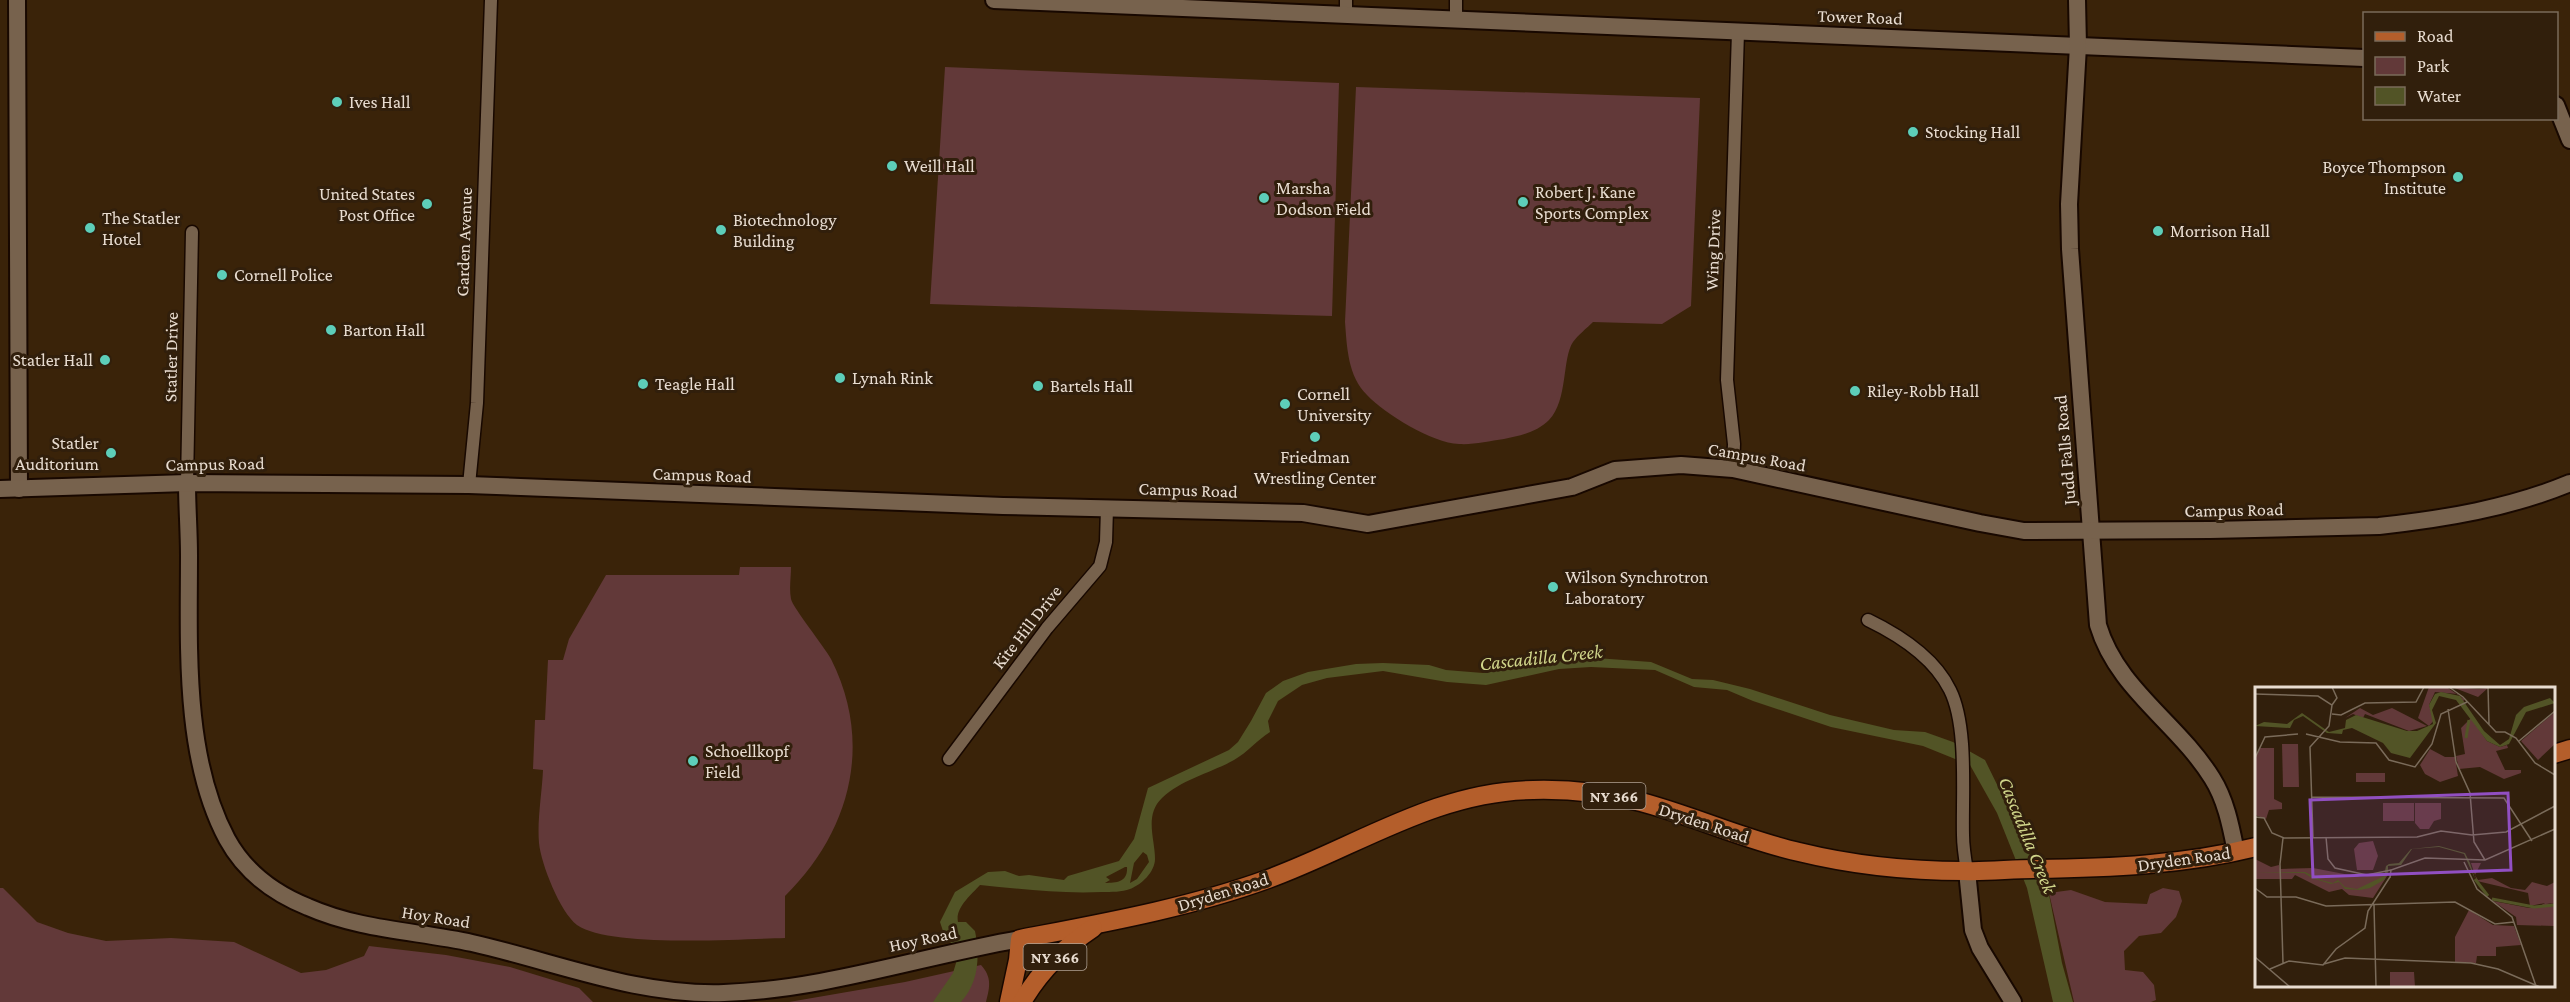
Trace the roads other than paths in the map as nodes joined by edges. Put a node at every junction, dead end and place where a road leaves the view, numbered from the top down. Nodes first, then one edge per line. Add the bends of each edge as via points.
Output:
1 (16, 0) edge
2 (491, 0) edge
3 (994, 0) edge
4 (1456, 0) edge
5 (2077, 0) edge
6 (1346, 8) edge
7 (1456, 20) junction
8 (1738, 32) junction
9 (2078, 46) junction
10 (2363, 58) edge
11 (2558, 110) edge
12 (2570, 140) edge
13 (192, 232) dead end
14 (1733, 469) junction
15 (187, 483) junction
16 (2570, 483) edge
17 (469, 485) junction
18 (0, 489) edge
19 (19, 489) junction
20 (1107, 508) junction
21 (2091, 531) junction
22 (1868, 620) dead end
23 (2570, 749) edge
24 (2555, 753) edge
25 (949, 759) dead end
26 (2255, 847) edge
27 (2236, 852) junction
28 (1966, 871) junction
29 (1099, 924) junction
30 (1020, 939) junction
31 (1009, 1002) edge
32 (1022, 1002) edge
33 (2013, 1002) edge

1 - 19 street
2 - 17 street, Garden Avenue via 477,403
3 - 6 street, Tower Road
4 - 7 street
5 - 9 street, Judd Falls Road
6 - 7 street, Tower Road
7 - 8 street, Tower Road
8 - 9 street, Tower Road
8 - 14 street, Wing Drive via 1727,380 1734,433
9 - 10 street, Tower Road
9 - 21 street, Judd Falls Road via 2069,204
11 - 12 street
13 - 15 street, Statler Drive
14 - 20 street, Campus Road via 1681,465 1623,468 1572,487 1373,524 1304,513
14 - 21 street, Campus Road via 1980,524 2024,531
15 - 17 street, Campus Road
15 - 19 street, Campus Road
15 - 30 street, Hoy Road via 189,643 195,731 202,769 227,838 251,872 267,886 346,921 476,944 623,983 673,991 725,993 775,989
16 - 21 street, Campus Road via 2488,509 2379,526
17 - 20 street, Campus Road
18 - 19 street, Campus Road
20 - 25 street, Kite Hill Drive via 1106,542 1100,566 1047,628
21 - 27 street, Judd Falls Road via 2095,603 2103,644 2122,675 2213,780 2222,798
22 - 28 street via 1925,657 1955,700
23 - 24 main road
26 - 27 main road, Dryden Road / NY 366
27 - 28 main road, Dryden Road / NY 366 via 2150,865
28 - 29 main road, Dryden Road / NY 366 via 1845,861 1799,853 1642,802 1604,794 1531,790 1493,793 1421,812 1254,884
28 - 33 street via 1973,930
29 - 30 main road, Dryden Road / NY 366
29 - 32 main road, Dryden Road / NY 366 via 1062,950
30 - 31 main road, NY 366

